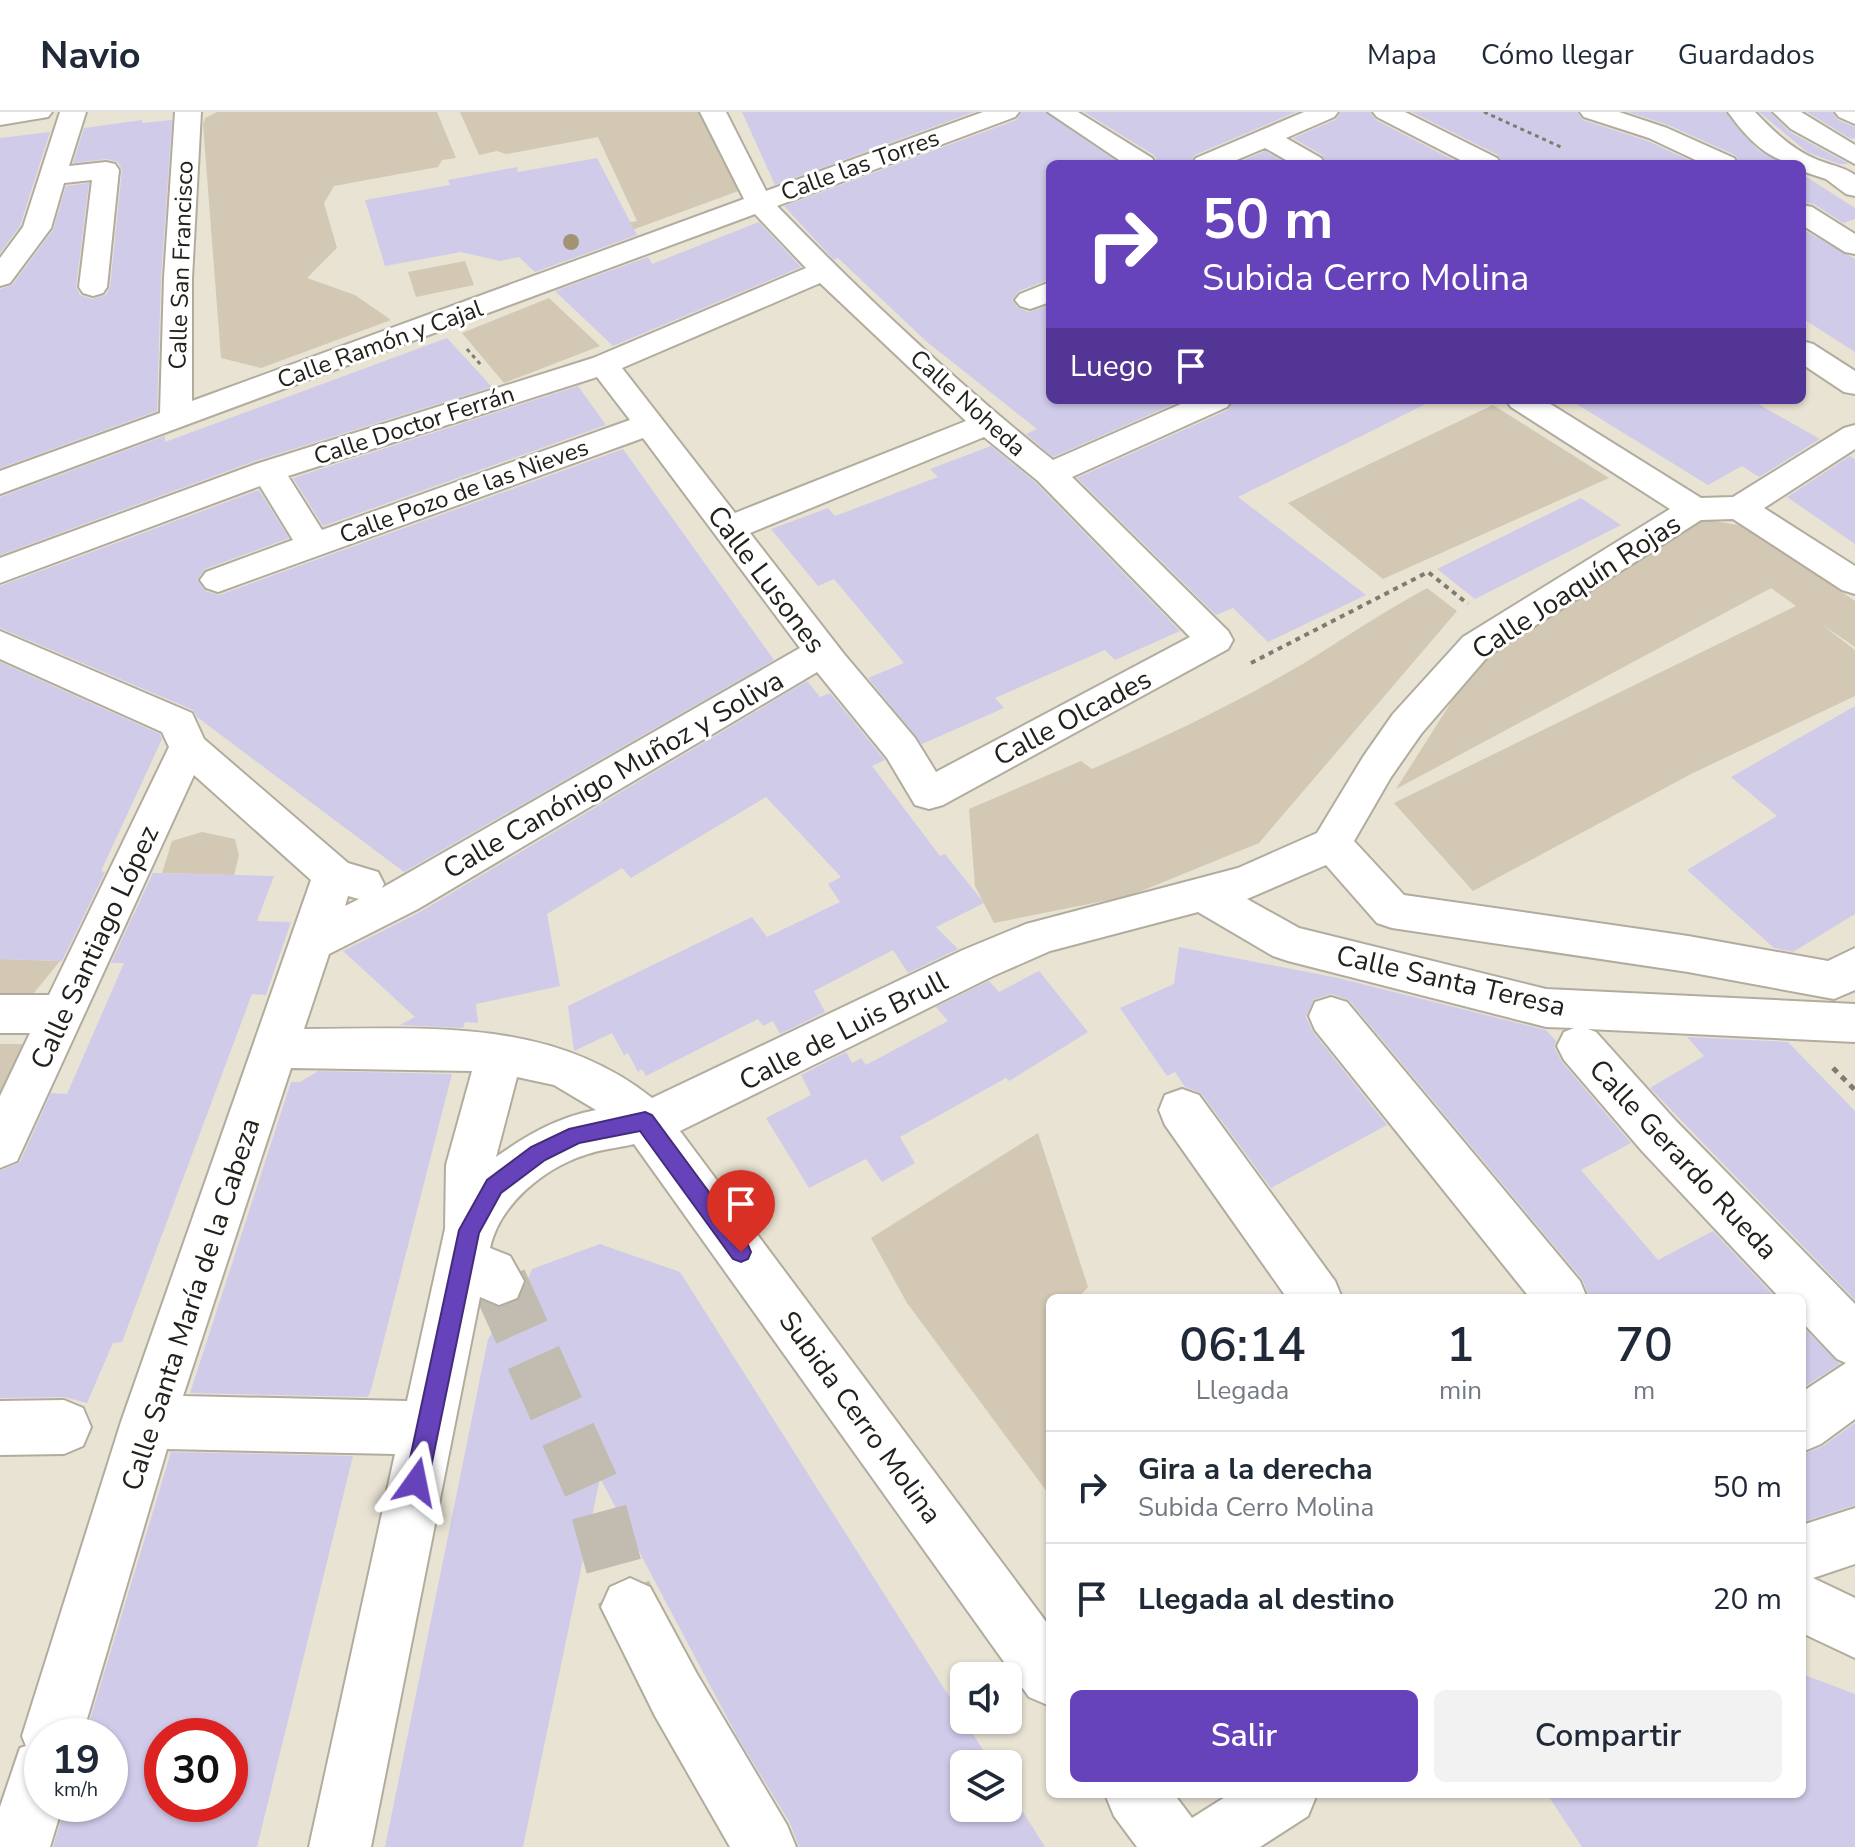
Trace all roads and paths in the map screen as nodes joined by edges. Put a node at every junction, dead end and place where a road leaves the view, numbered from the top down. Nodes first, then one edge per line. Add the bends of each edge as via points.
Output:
1 (39, 112) edge
2 (73, 112) edge
3 (188, 112) edge
4 (713, 112) edge
5 (1006, 112) edge
6 (1061, 112) edge
7 (1325, 112) edge
8 (1386, 112) edge
9 (1484, 112) edge
10 (1593, 112) edge
11 (1741, 112) edge
12 (1786, 112) edge
13 (1848, 112) edge
14 (1855, 116) edge
15 (0, 117) edge
16 (1267, 138) junction
17 (1563, 148) dead end
18 (734, 156) junction
19 (1855, 156) edge
20 (1137, 160) edge
21 (1215, 160) edge
22 (1305, 160) edge
23 (1480, 160) edge
24 (1716, 160) edge
25 (1800, 160) edge
26 (1806, 163) edge
27 (55, 176) junction
28 (817, 180) junction
29 (1855, 188) edge
30 (759, 203) junction
31 (1806, 215) edge
32 (1854, 245) edge
33 (824, 271) junction
34 (0, 277) edge
35 (93, 287) dead end
36 (1806, 353) edge
37 (604, 365) junction
38 (1855, 385) edge
39 (1207, 404) edge
40 (1528, 404) edge
41 (176, 419) junction
42 (650, 424) junction
43 (988, 424) junction
44 (1855, 435) edge
45 (268, 471) junction
46 (1050, 474) junction
47 (0, 483) edge
48 (1740, 508) junction
49 (1694, 509) junction
50 (728, 529) junction
51 (313, 544) junction
52 (0, 571) edge
53 (218, 580) dead end
54 (1855, 582) edge
55 (1500, 629) junction
56 (1215, 640) junction
57 (0, 644) edge
58 (822, 652) junction
59 (188, 747) junction
60 (929, 794) joint
61 (1332, 844) junction
62 (334, 875) junction
63 (1204, 895) junction
64 (403, 897) junction
65 (312, 942) junction
66 (1855, 966) edge
67 (0, 1014) edge
68 (61, 1014) junction
69 (1331, 1016) dead end
70 (1855, 1023) edge
71 (1580, 1046) dead end
72 (276, 1048) junction
73 (500, 1054) junction
74 (1182, 1110) dead end
75 (645, 1121) junction
76 (0, 1146) edge
77 (477, 1258) junction
78 (1314, 1294) edge
79 (1559, 1294) edge
80 (1855, 1341) edge
81 (1855, 1386) edge
82 (148, 1422) junction
83 (1806, 1422) edge
84 (64, 1427) dead end
85 (0, 1428) edge
86 (427, 1428) junction
87 (1855, 1536) edge
88 (1806, 1552) edge
89 (1806, 1604) edge
90 (630, 1607) tunnel mouth
91 (1855, 1629) edge
92 (1046, 1671) edge
93 (58, 1718) edge
94 (1139, 1798) edge
95 (1280, 1798) edge
96 (26, 1822) edge
97 (19, 1847) edge
98 (340, 1847) edge
99 (765, 1847) edge
100 (1175, 1847) edge
101 (1203, 1847) edge

1 - 15 street
2 - 27 street
3 - 41 street, Calle San Francisco
4 - 18 street, Calle Noheda
5 - 28 street, Calle las Torres
6 - 20 street
7 - 16 street
8 - 23 street
9 - 17 path
10 - 24 street via 1658,133
11 - 25 street via 1774,147
12 - 19 street
13 - 14 street
16 - 21 street
16 - 22 street
18 - 28 street via 772,177
18 - 30 street, Calle Noheda
26 - 29 street via 1834,172
27 - 34 street via 37,228
27 - 35 street via 106,170
28 - 30 street, Calle las Torres
30 - 33 street, Calle Noheda
30 - 41 street, Calle Ramón y Cajal
31 - 32 street
33 - 37 street, Calle Doctor Ferrán
33 - 43 street, Calle Noheda
36 - 38 street
37 - 42 street, Calle Lusones
37 - 45 street, Calle Doctor Ferrán
39 - 46 street
40 - 49 street
41 - 47 street, Calle Ramón y Cajal
42 - 50 street, Calle Lusones
42 - 51 street, Calle Pozo de las Nieves
43 - 46 street, Calle Noheda
43 - 50 street
44 - 48 street
45 - 51 street, Calle Pozo de las Nieves
45 - 52 street, Calle Doctor Ferrán
46 - 56 street, Calle Noheda
48 - 49 street
48 - 54 street
49 - 55 street, Calle Joaquín Rojas
50 - 58 street, Calle Lusones
51 - 53 street, Calle Pozo de las Nieves
55 - 56 path via 1428,572 1245,666
55 - 61 street, Calle Joaquín Rojas via 1476,646 1407,724
56 - 60 street, Calle Olcades
57 - 59 street via 178,723
58 - 60 street, Calle Lusones via 901,748
58 - 64 street, Calle Canónigo Muñoz y Soliva
59 - 62 street
59 - 68 street, Calle Santiago López
61 - 63 street
61 - 66 street via 1392,911 1834,981
62 - 64 street
62 - 65 street, Calle Santa María de la Cabeza
63 - 70 street, Calle Santa Teresa via 1288,943 1546,1008
63 - 75 street, Calle de Luis Brull via 1041,936 720,1092
64 - 65 street, Calle Canónigo Muñoz y Soliva
65 - 72 street, Calle Santa María de la Cabeza
67 - 68 street
68 - 76 street, Calle Santiago López
69 - 79 street
71 - 80 street, Calle Gerardo Rueda
72 - 73 street, Subida Cerro Molina
72 - 82 street, Calle Santa María de la Cabeza
73 - 75 street, Subida Cerro Molina via 570,1072
73 - 77 street via 470,1165
74 - 78 street
75 - 77 street, Calle de Luis Brull via 576,1135 538,1154 494,1187
75 - 92 street, Subida Cerro Molina
77 - 86 street
81 - 83 street
82 - 86 street
82 - 93 street, Calle Santa María de la Cabeza
84 - 85 street
86 - 98 street
87 - 88 street
89 - 91 street
90 - 99 street
94 - 100 street
95 - 101 street
96 - 97 street

